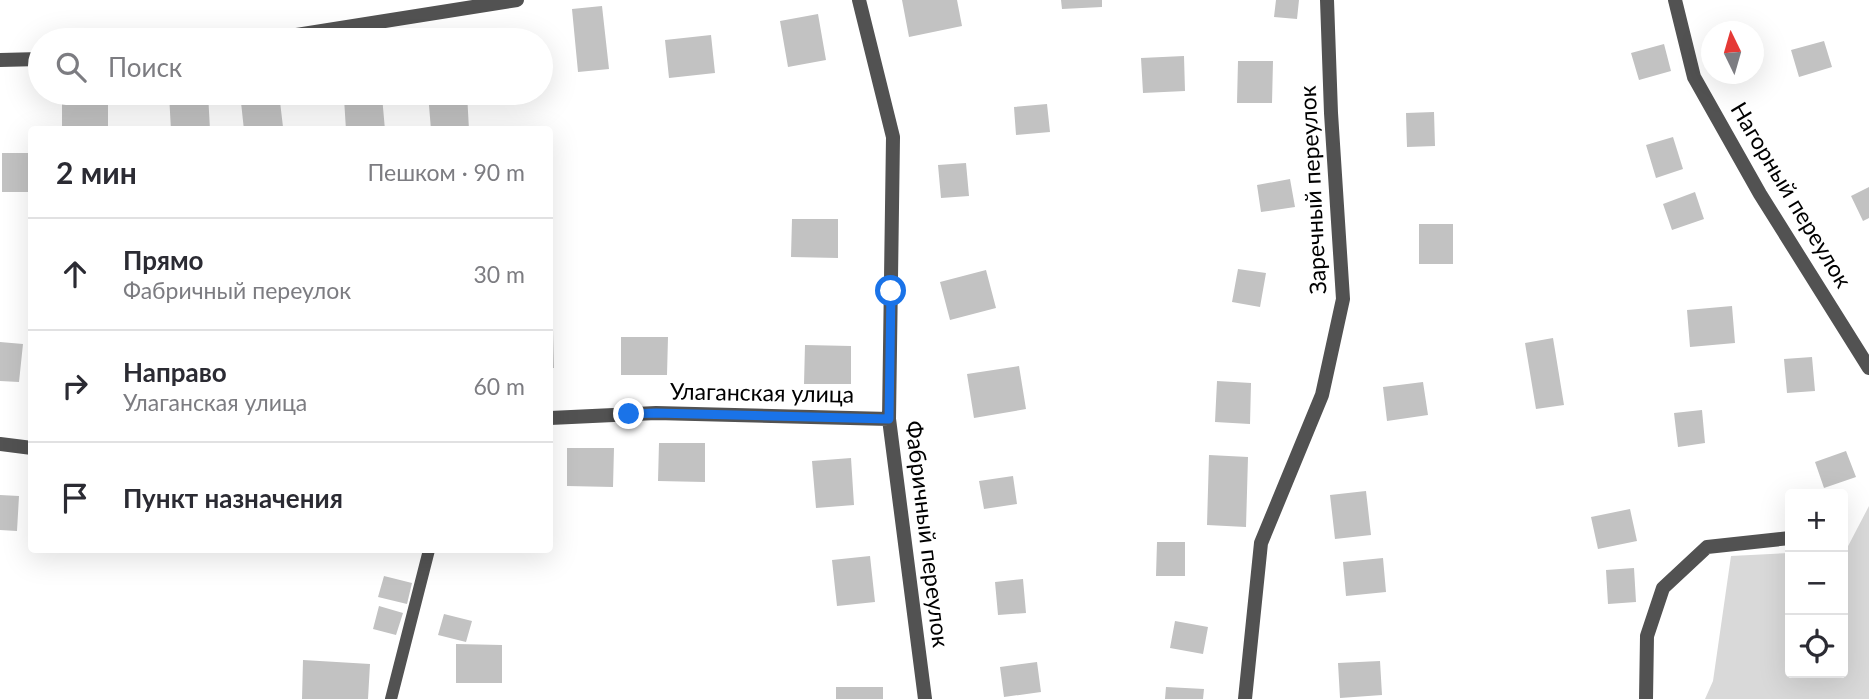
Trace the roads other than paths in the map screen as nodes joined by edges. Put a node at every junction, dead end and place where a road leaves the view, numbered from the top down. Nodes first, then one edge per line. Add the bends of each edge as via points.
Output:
1 (517, 0) edge
2 (859, 0) edge
3 (1327, 0) edge
4 (1675, 0) edge
5 (341, 28) edge
6 (28, 59) edge
7 (0, 60) edge
8 (1869, 368) edge
9 (553, 418) edge
10 (889, 419) junction
11 (0, 444) edge
12 (28, 448) edge
13 (1785, 539) edge
14 (428, 553) edge
15 (391, 699) edge
16 (925, 699) edge
17 (1245, 699) edge
18 (1646, 699) edge

1 - 5 street
2 - 10 street, Фабричный переулок via 893,137
3 - 17 street, Заречный переулок via 1343,299 1322,395 1261,543
4 - 8 street, Нагорный переулок via 1694,77 1760,194
6 - 7 street
9 - 10 street, Улаганская улица via 656,413
10 - 16 street, Фабричный переулок
11 - 12 street
13 - 18 street via 1707,547 1663,589 1647,636
14 - 15 lane

